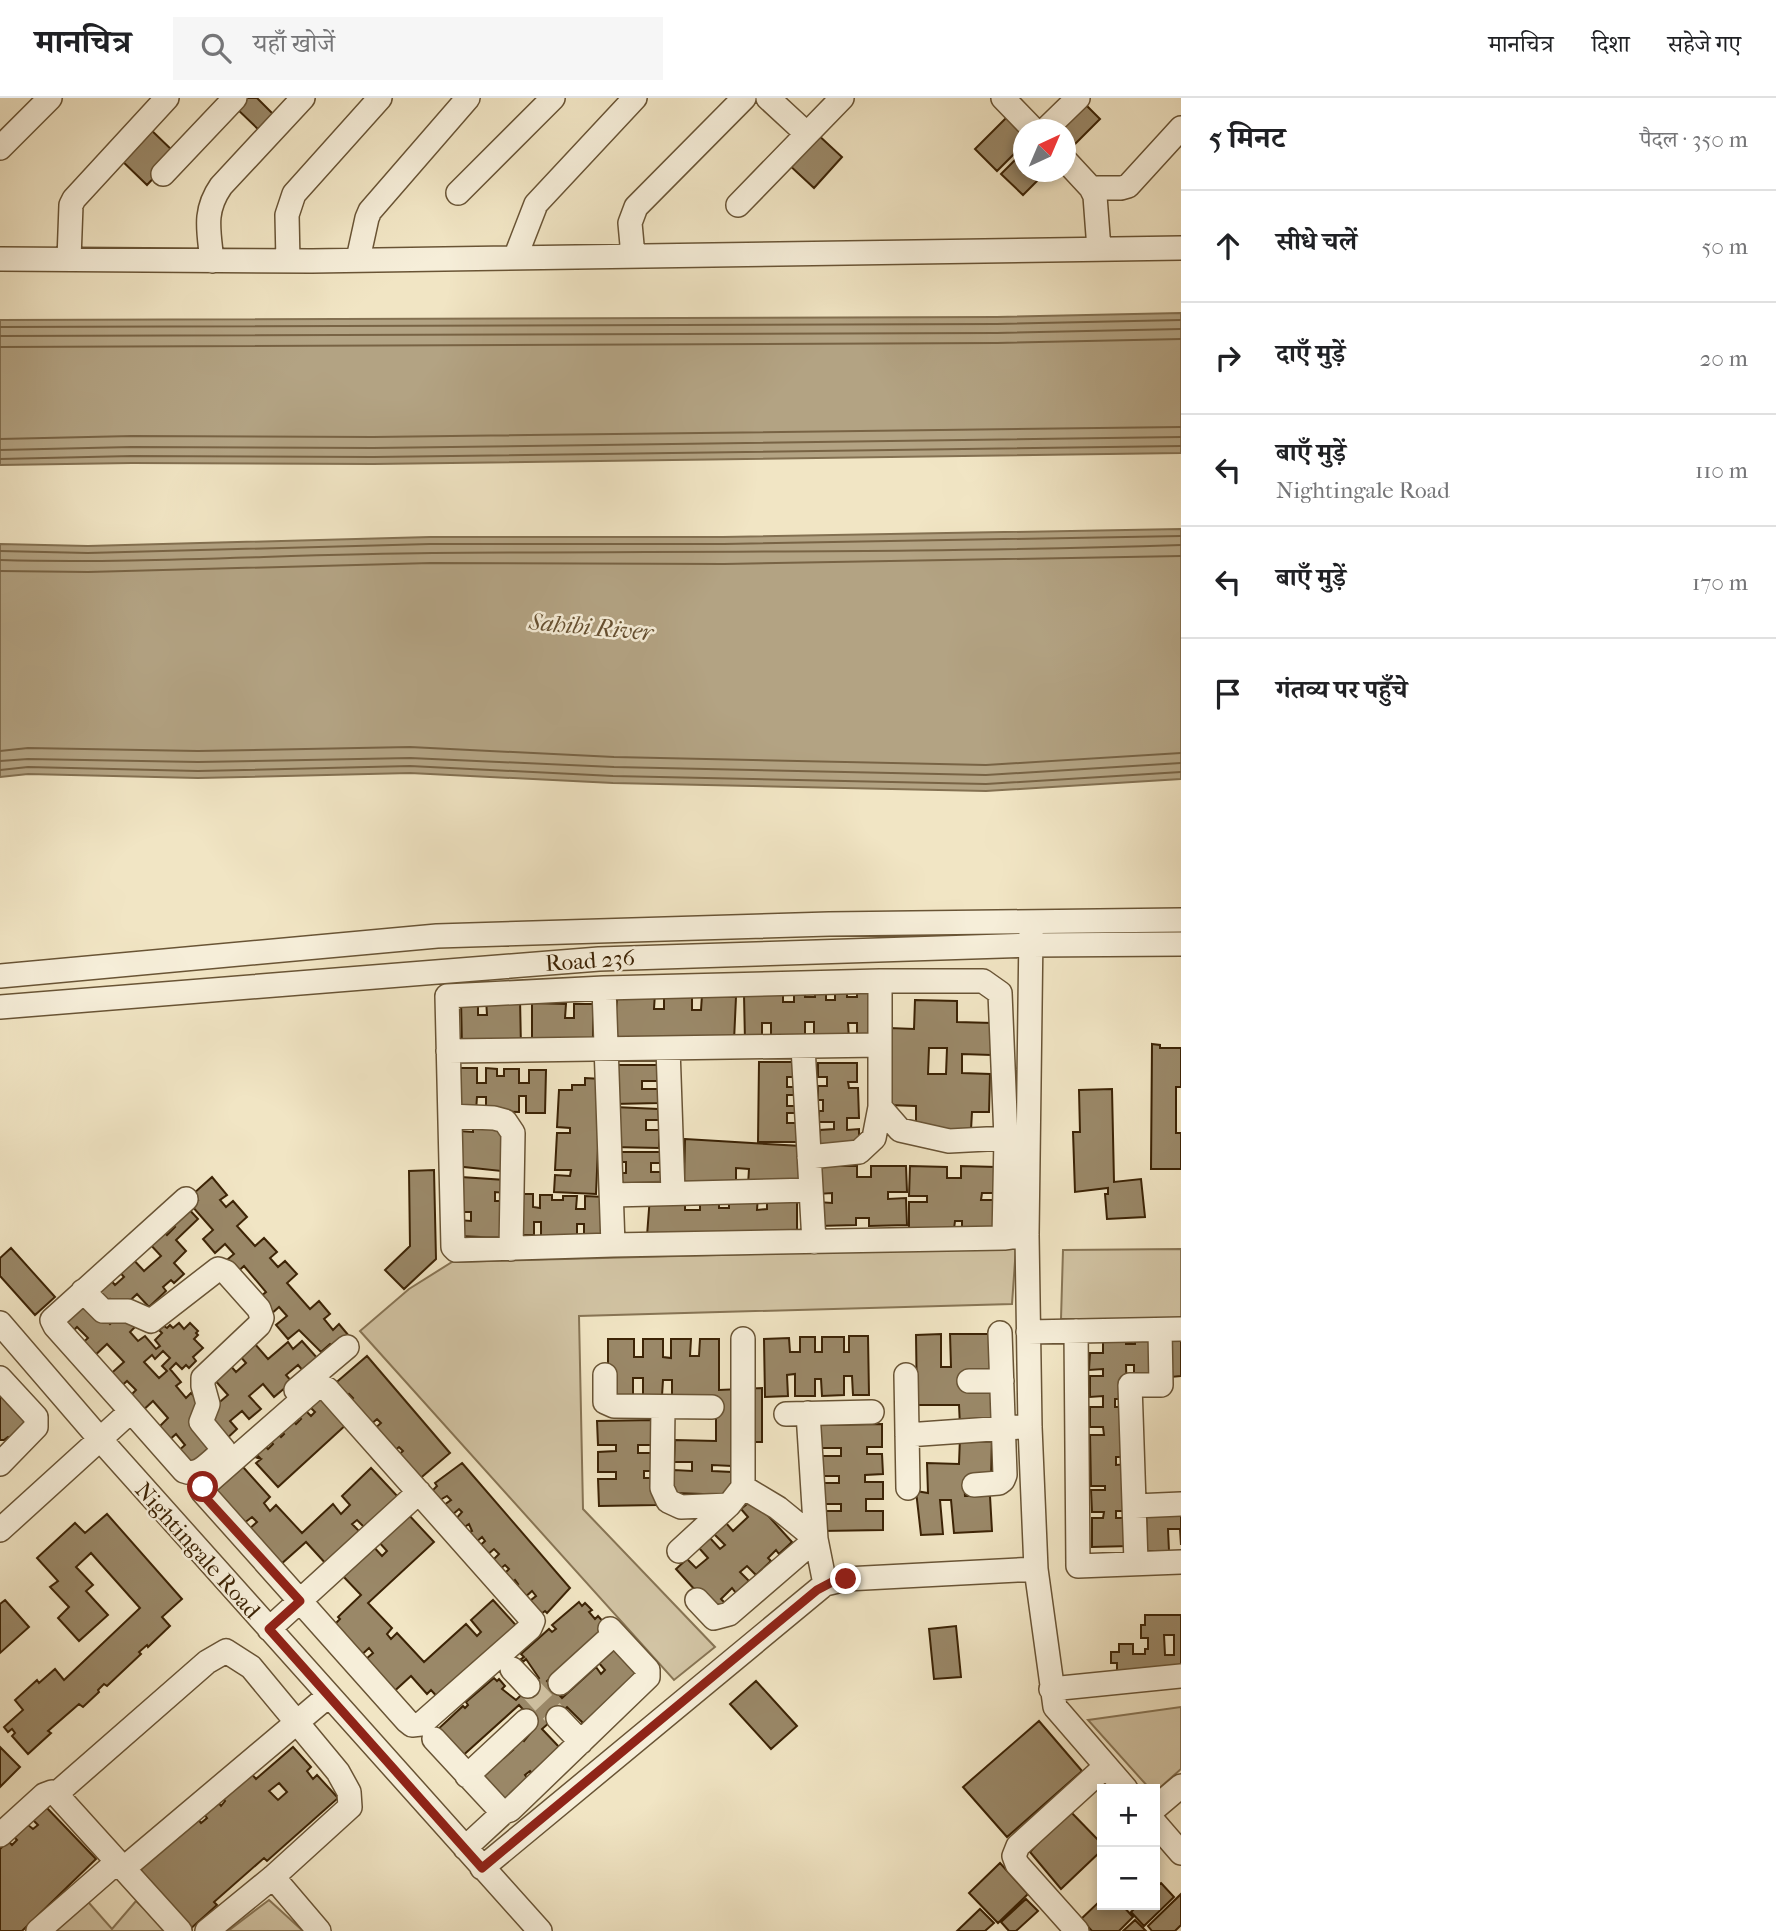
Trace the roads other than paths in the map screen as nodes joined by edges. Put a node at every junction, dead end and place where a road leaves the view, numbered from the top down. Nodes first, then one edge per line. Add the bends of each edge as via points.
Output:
1 (50, 98) edge
2 (167, 98) edge
3 (235, 98) edge
4 (303, 98) edge
5 (380, 98) edge
6 (468, 98) edge
7 (553, 98) edge
8 (635, 98) edge
9 (744, 98) edge
10 (768, 98) edge
11 (842, 98) edge
12 (1003, 98) edge
13 (1078, 98) edge
14 (1023, 119) edge
15 (1056, 119) edge
16 (1181, 128) edge
17 (807, 134) junction
18 (0, 148) edge
19 (1076, 172) edge
20 (163, 174) dead end
21 (1091, 188) junction
22 (458, 194) dead end
23 (738, 205) dead end
24 (1181, 248) edge
25 (1099, 249) junction
26 (633, 256) junction
27 (514, 258) junction
28 (0, 259) edge
29 (69, 259) junction
30 (358, 259) junction
31 (212, 261) junction
32 (288, 261) junction
33 (1181, 920) edge
34 (1031, 921) junction
35 (1181, 944) edge
36 (1031, 945) junction
37 (0, 976) edge
38 (880, 981) junction
39 (604, 988) junction
40 (0, 1007) edge
41 (880, 1045) junction
42 (803, 1047) junction
43 (608, 1048) junction
44 (668, 1048) junction
45 (448, 1051) junction
46 (880, 1107) junction
47 (450, 1116) junction
48 (1006, 1138) junction
49 (809, 1157) junction
50 (810, 1190) junction
51 (673, 1193) junction
52 (612, 1195) junction
53 (186, 1199) dead end
54 (1027, 1236) junction
55 (1004, 1238) junction
56 (814, 1242) junction
57 (613, 1245) junction
58 (511, 1249) junction
59 (83, 1291) junction
60 (0, 1322) edge
61 (1170, 1329) edge
62 (1076, 1331) junction
63 (1028, 1332) junction
64 (1000, 1333) dead end
65 (743, 1339) dead end
66 (347, 1347) dead end
67 (605, 1375) dead end
68 (906, 1375) dead end
69 (0, 1378) edge
70 (969, 1381) dead end
71 (1002, 1381) junction
72 (1171, 1384) edge
73 (663, 1407) junction
74 (712, 1407) dead end
75 (131, 1411) junction
76 (872, 1412) dead end
77 (1004, 1427) junction
78 (1030, 1427) junction
79 (907, 1435) junction
80 (99, 1438) junction
81 (224, 1450) junction
82 (0, 1464) edge
83 (974, 1485) dead end
84 (908, 1488) dead end
85 (419, 1492) junction
86 (736, 1496) junction
87 (1181, 1504) edge
88 (1135, 1506) junction
89 (0, 1530) edge
90 (816, 1539) junction
91 (679, 1550) dead end
92 (1136, 1562) junction
93 (1181, 1562) edge
94 (1036, 1569) junction
95 (825, 1584) junction
96 (697, 1600) dead end
97 (300, 1601) junction
98 (269, 1629) junction
99 (1181, 1676) edge
100 (560, 1684) dead end
101 (1051, 1689) junction
102 (328, 1696) junction
103 (558, 1718) tunnel mouth
104 (526, 1721) dead end
105 (296, 1723) junction
106 (434, 1739) dead end
107 (580, 1742) junction
108 (1106, 1766) junction
109 (467, 1776) junction
110 (1122, 1784) edge
111 (1181, 1786) edge
112 (56, 1794) junction
113 (1160, 1804) edge
114 (504, 1812) junction
115 (1160, 1829) edge
116 (0, 1835) edge
117 (465, 1848) junction
118 (1181, 1853) edge
119 (120, 1866) junction
120 (482, 1868) junction
121 (273, 1877) junction
122 (38, 1931) edge
123 (180, 1931) edge
124 (207, 1931) edge
125 (319, 1931) edge
126 (540, 1931) edge
127 (1077, 1931) edge

1 - 18 street
2 - 29 street via 74,199
3 - 20 street
4 - 31 street via 215,196 208,218
5 - 32 street via 294,194 287,215
6 - 30 street via 370,211
7 - 22 street
8 - 27 street via 536,204
9 - 26 street via 636,207 630,223
10 - 17 street
11 - 17 street
12 - 14 street
13 - 15 street
16 - 21 street via 1128,186
17 - 23 street
19 - 21 street
21 - 25 street
24 - 25 street
25 - 26 street
26 - 27 street
27 - 30 street
28 - 29 street
29 - 31 street
30 - 32 street
31 - 32 street
33 - 34 street
34 - 36 street
34 - 37 street via 437,936
35 - 36 street, Road 236
36 - 40 street, Road 236 via 599,959
36 - 54 street
38 - 39 street
38 - 41 street
38 - 48 street via 984,981 1000,993
39 - 43 street
39 - 45 street via 447,996
41 - 42 street
41 - 46 street
42 - 44 street
42 - 49 street
43 - 44 street
43 - 45 street
43 - 52 street
44 - 51 street
45 - 47 street
46 - 48 street via 901,1130 949,1140
46 - 49 street via 874,1138 859,1152
47 - 58 street via 494,1118 505,1121 513,1133
47 - 58 street via 454,1249
48 - 55 street
49 - 50 street
50 - 51 street
50 - 56 street
51 - 52 street
52 - 57 street
53 - 59 street
54 - 55 street
54 - 63 street
55 - 56 street
56 - 57 street
57 - 58 street
59 - 75 street via 52,1320
59 - 81 street via 103,1311 128,1311 151,1321 218,1269 226,1272 261,1313 262,1321 203,1378 208,1404 201,1422
60 - 80 street, Nightingale Road
61 - 62 street
61 - 72 street
62 - 63 street
62 - 92 street via 1078,1566
63 - 78 street
64 - 71 street
65 - 86 street
66 - 81 street
67 - 73 street via 605,1402
68 - 79 street
69 - 82 street via 36,1418 36,1427
70 - 71 street
71 - 77 street
72 - 88 street via 1130,1385
73 - 74 street
73 - 86 street via 662,1488 668,1501 681,1507
75 - 80 street
75 - 81 street via 184,1471 197,1472
76 - 90 street via 797,1414
77 - 78 street
77 - 79 street
77 - 83 street via 1003,1480
78 - 94 street
79 - 84 street
80 - 89 street
80 - 98 street, Nightingale Road
85 - 97 street
85 - 97 street via 323,1386 206,1484 204,1496
85 - 97 street via 531,1617 530,1628 421,1724 412,1725
86 - 90 street via 778,1508
86 - 91 street
87 - 88 street
88 - 92 street
90 - 95 street
90 - 96 street via 729,1614 714,1618
92 - 93 street
94 - 95 street
94 - 101 street
95 - 120 street
97 - 98 street
98 - 102 street, Nightingale Road
99 - 101 street
100 - 107 street via 612,1632 648,1670 648,1677
101 - 108 street via 1055,1707
102 - 105 street
102 - 117 street, Nightingale Road
103 - 107 street
104 - 109 street
105 - 112 street via 251,1667 226,1651 207,1662
105 - 119 street
105 - 121 street via 338,1772 349,1792 350,1807
106 - 109 street
107 - 114 street
108 - 110 street
108 - 127 street via 1018,1846 1014,1856
109 - 114 street
111 - 113 street
112 - 116 street via 44,1795
112 - 119 street
114 - 117 street
115 - 118 street
117 - 120 street, Nightingale Road
119 - 122 street
119 - 123 street
120 - 126 street, Nightingale Road
121 - 124 street
121 - 125 street

